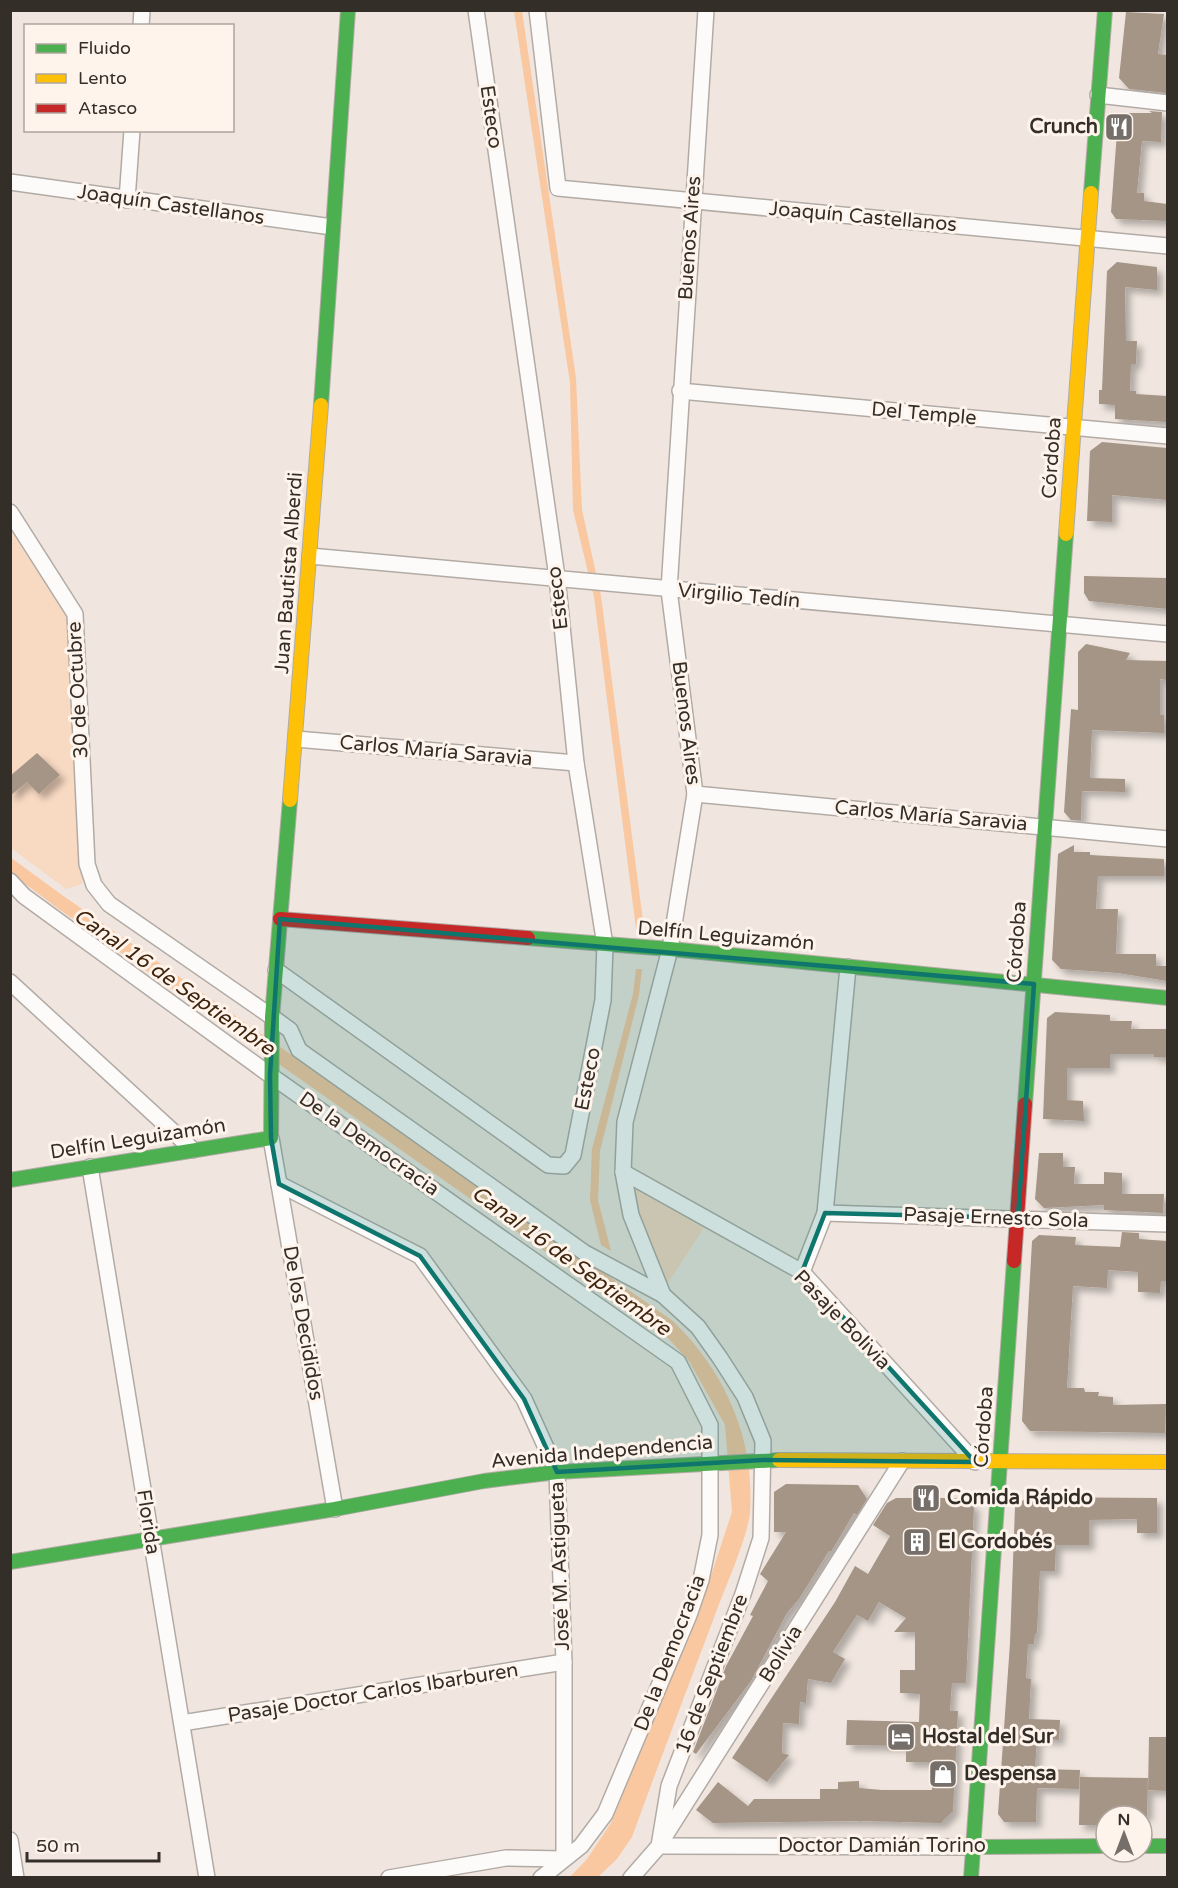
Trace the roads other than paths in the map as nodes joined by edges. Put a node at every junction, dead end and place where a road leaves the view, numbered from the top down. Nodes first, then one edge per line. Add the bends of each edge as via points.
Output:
1 (348, 10) edge
2 (476, 10) edge
3 (537, 10) edge
4 (706, 10) edge
5 (1105, 10) edge
6 (1098, 95) junction
7 (1167, 103) edge
8 (132, 132) edge
9 (10, 182) edge
10 (127, 200) junction
11 (692, 201) junction
12 (332, 227) junction
13 (1087, 238) junction
14 (1167, 246) edge
15 (680, 391) junction
16 (1074, 428) junction
17 (1167, 436) edge
18 (10, 512) edge
19 (310, 556) junction
20 (557, 577) junction
21 (669, 590) junction
22 (1059, 624) junction
23 (1167, 634) edge
24 (296, 740) junction
25 (576, 763) junction
26 (694, 794) junction
27 (1045, 827) junction
28 (1167, 839) edge
29 (10, 882) edge
30 (94, 885) joint
31 (280, 919) junction
32 (605, 945) junction
33 (670, 949) junction
34 (848, 967) junction
35 (276, 970) junction
36 (10, 982) edge
37 (1034, 984) junction
38 (1167, 998) edge
39 (272, 1017) junction
40 (270, 1075) junction
41 (271, 1138) junction
42 (193, 1150) junction
43 (90, 1167) junction
44 (623, 1172) junction
45 (10, 1180) edge
46 (279, 1184) junction
47 (825, 1213) junction
48 (1018, 1218) junction
49 (1167, 1224) edge
50 (802, 1272) junction
51 (663, 1295) junction
52 (763, 1460) junction
53 (902, 1461) junction
54 (711, 1462) junction
55 (975, 1462) junction
56 (1001, 1462) junction
57 (1167, 1462) edge
58 (557, 1472) junction
59 (334, 1509) junction
60 (151, 1538) junction
61 (10, 1562) edge
62 (564, 1662) junction
63 (182, 1723) junction
64 (10, 1840) edge
65 (659, 1846) junction
66 (1094, 1846) edge
67 (973, 1847) junction
68 (564, 1859) junction
69 (16, 1878) edge
70 (207, 1878) edge
71 (389, 1878) edge
72 (541, 1878) edge
73 (631, 1878) edge
74 (971, 1878) edge

1 - 12 main road, Juan Bautista Alberdi
2 - 20 street, Esteco
3 - 11 street, Joaquín Castellanos via 558,188
4 - 11 street, Buenos Aires
5 - 6 main road, Córdoba
6 - 7 street
6 - 13 main road, Córdoba
8 - 10 street
9 - 10 street, Joaquín Castellanos
10 - 12 street, Joaquín Castellanos
11 - 13 street, Joaquín Castellanos
11 - 15 street, Buenos Aires
12 - 19 main road, Juan Bautista Alberdi
13 - 14 street, Joaquín Castellanos
13 - 16 main road, Córdoba
15 - 16 street, Del Temple
15 - 21 street, Buenos Aires
16 - 17 street, Del Temple
16 - 22 main road, Córdoba
18 - 30 street, 30 de Octubre via 75,614 87,864
19 - 20 street, Virgilio Tedín
19 - 24 main road, Juan Bautista Alberdi
20 - 21 street, Virgilio Tedín
20 - 25 street, Esteco
21 - 22 street, Virgilio Tedín
21 - 26 street, Buenos Aires
22 - 23 street, Virgilio Tedín
22 - 27 main road, Córdoba
24 - 25 street, Carlos María Saravia
24 - 31 main road, Juan Bautista Alberdi
25 - 32 street, Esteco
26 - 27 street, Carlos María Saravia
26 - 33 street, Buenos Aires
27 - 28 street, Carlos María Saravia
27 - 37 main road, Córdoba
29 - 40 street, De la Democracia
30 - 39 street, De la Democracia via 109,904
31 - 32 main road, Delfín Leguizamón
31 - 35 main road, Juan Bautista Alberdi
32 - 33 main road, Delfín Leguizamón
32 - 35 street, Esteco via 603,1000 573,1155 564,1166 548,1165
33 - 34 main road, Delfín Leguizamón
33 - 44 street, Buenos Aires via 626,1122
34 - 37 main road, Delfín Leguizamón
34 - 47 street
35 - 39 main road, Juan Bautista Alberdi
36 - 42 street
37 - 38 main road, Delfín Leguizamón
37 - 48 main road, Córdoba
39 - 40 main road, Juan Bautista Alberdi
39 - 51 street, De la Democracia via 290,1030 299,1050 356,1091 585,1253
40 - 41 main road, Juan Bautista Alberdi
40 - 54 street, De la Democracia via 678,1362 710,1425
41 - 42 main road, Delfín Leguizamón
41 - 46 street, De los Decididos
42 - 43 main road, Delfín Leguizamón
43 - 45 main road, Delfín Leguizamón
43 - 60 street, Florida
44 - 50 street, Pasaje Bolivia
44 - 51 street, Buenos Aires via 631,1215
46 - 58 street, José M. Astigueta via 420,1256 524,1398
46 - 59 street, De los Decididos
47 - 48 street, Pasaje Ernesto Sola
47 - 50 street
48 - 49 street, Pasaje Ernesto Sola
48 - 56 main road, Córdoba
50 - 55 street, Pasaje Bolivia
51 - 52 street, Buenos Aires via 698,1327 745,1397 763,1441
52 - 53 main road, Avenida Independencia
52 - 54 main road, Avenida Independencia
52 - 65 street, 16 de Septiembre via 761,1538 669,1786
53 - 55 main road, Avenida Independencia
53 - 65 street, Bolivia
54 - 58 main road, Avenida Independencia
54 - 68 street, De la Democracia via 710,1535 689,1615 605,1814 582,1846
55 - 56 main road, Avenida Independencia
56 - 57 main road, Avenida Independencia
56 - 67 main road, Córdoba
58 - 59 main road, Avenida Independencia
58 - 62 street, José M. Astigueta
59 - 60 main road, Avenida Independencia
60 - 61 main road, Avenida Independencia
60 - 63 street, Florida
62 - 63 street, Pasaje Doctor Carlos Ibarburen
62 - 68 street, José M. Astigueta
63 - 70 street, Florida
64 - 69 street
65 - 67 street, Doctor Damián Torino
65 - 73 street
66 - 67 main road, Doctor Damián Torino
67 - 74 main road, Córdoba
68 - 71 street via 506,1858
68 - 72 street, De la Democracia

